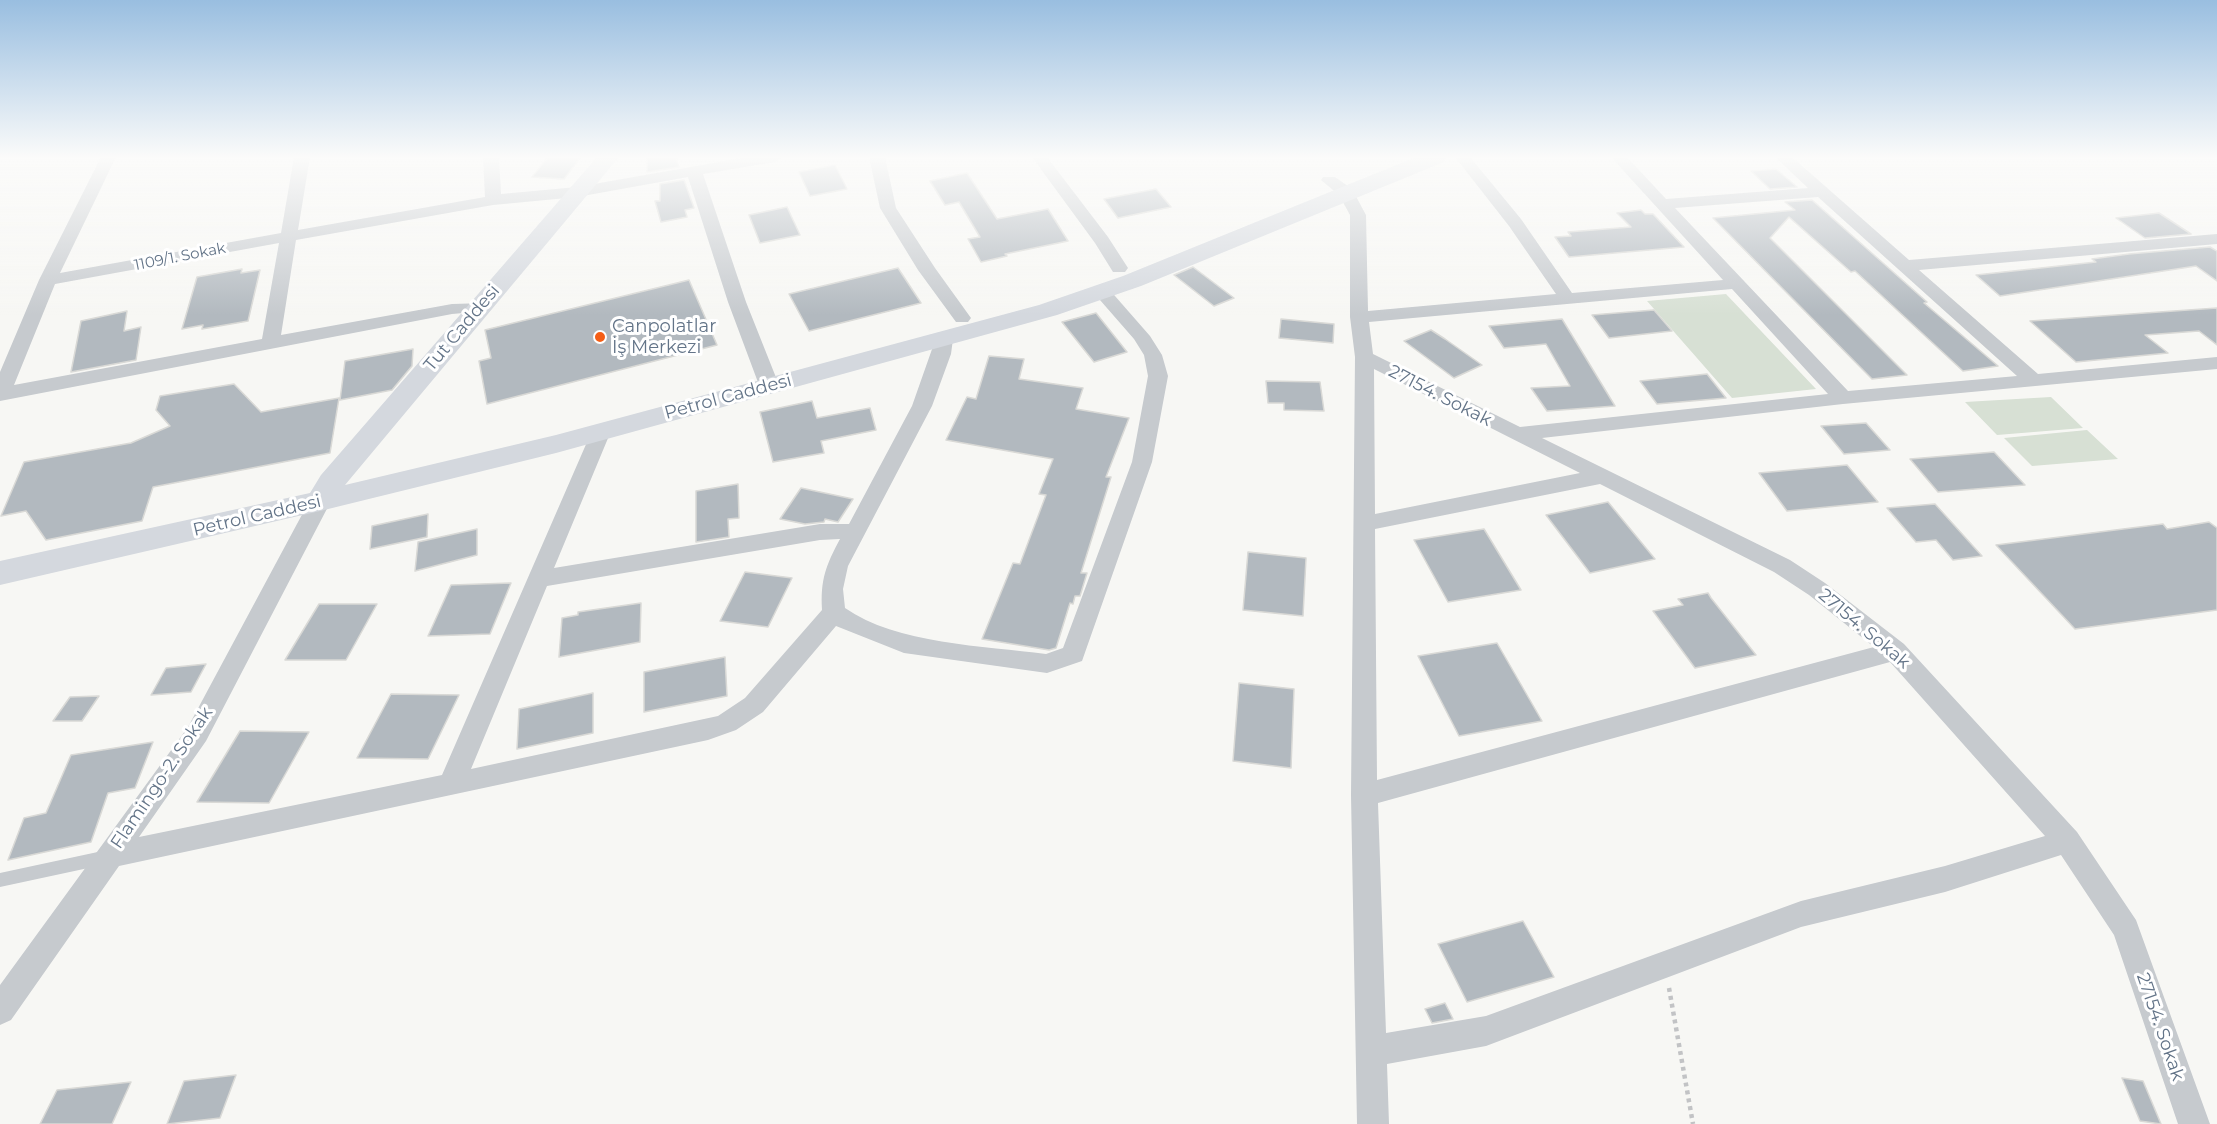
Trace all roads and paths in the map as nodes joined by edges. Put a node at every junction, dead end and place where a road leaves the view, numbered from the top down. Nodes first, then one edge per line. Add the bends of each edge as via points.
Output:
1 (83, 209) edge
2 (294, 209) edge
3 (440, 209) edge
4 (562, 209) edge
5 (707, 209) edge
6 (889, 209) edge
7 (1078, 209) edge
8 (1275, 209) edge
9 (1287, 209) edge
10 (1354, 209) edge
11 (1504, 209) edge
12 (1667, 209) edge
13 (1840, 209) edge
14 (290, 236) junction
15 (2217, 239) edge
16 (1903, 266) junction
17 (1119, 268) junction
18 (48, 280) junction
19 (1734, 284) junction
20 (1102, 292) junction
21 (1567, 298) junction
22 (480, 307) junction
23 (1359, 317) junction
24 (962, 318) junction
25 (944, 339) junction
26 (272, 342) junction
27 (1364, 357) junction
28 (2217, 363) edge
29 (767, 378) junction
30 (2033, 380) junction
31 (1, 394) edge
32 (1843, 398) junction
33 (601, 431) junction
34 (1516, 434) junction
35 (1602, 476) junction
36 (325, 492) junction
37 (1364, 524) junction
38 (857, 531) junction
39 (0, 554) edge
40 (0, 573) edge
41 (538, 579) junction
42 (834, 612) junction
43 (1895, 651) junction
44 (451, 784) junction
45 (1364, 795) junction
46 (2067, 841) junction
47 (108, 856) junction
48 (0, 880) edge
49 (1665, 964) junction
50 (0, 1010) edge
51 (1370, 1051) junction
52 (1373, 1124) edge
53 (1693, 1124) edge
54 (2194, 1124) edge

1 - 18 street
2 - 14 street
3 - 14 street, 1109/1. Sokak
4 - 22 main road, Tut Caddesi
5 - 29 street
6 - 24 street
7 - 17 street
8 - 17 main road
9 - 20 main road, Petrol Caddesi
10 - 23 street via 1358,215
11 - 21 street
12 - 19 street
13 - 16 street
14 - 18 street, 1109/1. Sokak
14 - 26 street
15 - 16 street
16 - 30 street
17 - 24 main road
18 - 31 street
19 - 21 street
19 - 32 street
20 - 25 main road, Petrol Caddesi
20 - 42 street via 1141,336 1153,355 1158,376 1142,462 1072,654 1047,664 904,644 848,622
21 - 23 street
22 - 26 street
22 - 36 main road, Tut Caddesi
23 - 27 street
24 - 29 main road
25 - 29 main road, Petrol Caddesi
25 - 38 street via 922,406
26 - 31 street
27 - 34 street, 27154. Sokak
27 - 37 street
28 - 30 street
29 - 33 main road, Petrol Caddesi
29 - 36 main road via 558,427
30 - 32 street
32 - 34 street
33 - 36 main road, Petrol Caddesi
33 - 41 street
34 - 35 street, 27154. Sokak
35 - 37 street
35 - 43 street, 27154. Sokak via 1782,566
36 - 39 main road
36 - 40 main road, Petrol Caddesi
36 - 47 street, Flamingo-2. Sokak via 197,734
37 - 45 street
38 - 41 street via 820,532
38 - 42 street via 837,566 831,589
41 - 44 street
42 - 44 street via 763,696 727,723
43 - 45 street
43 - 46 street, 27154. Sokak
44 - 47 street
45 - 51 street
46 - 49 street via 1945,879 1802,914
46 - 54 street, 27154. Sokak via 2126,929
47 - 48 lane
47 - 50 street, Flamingo-2. Sokak
49 - 51 street via 1486,1030
49 - 53 path
51 - 52 street

